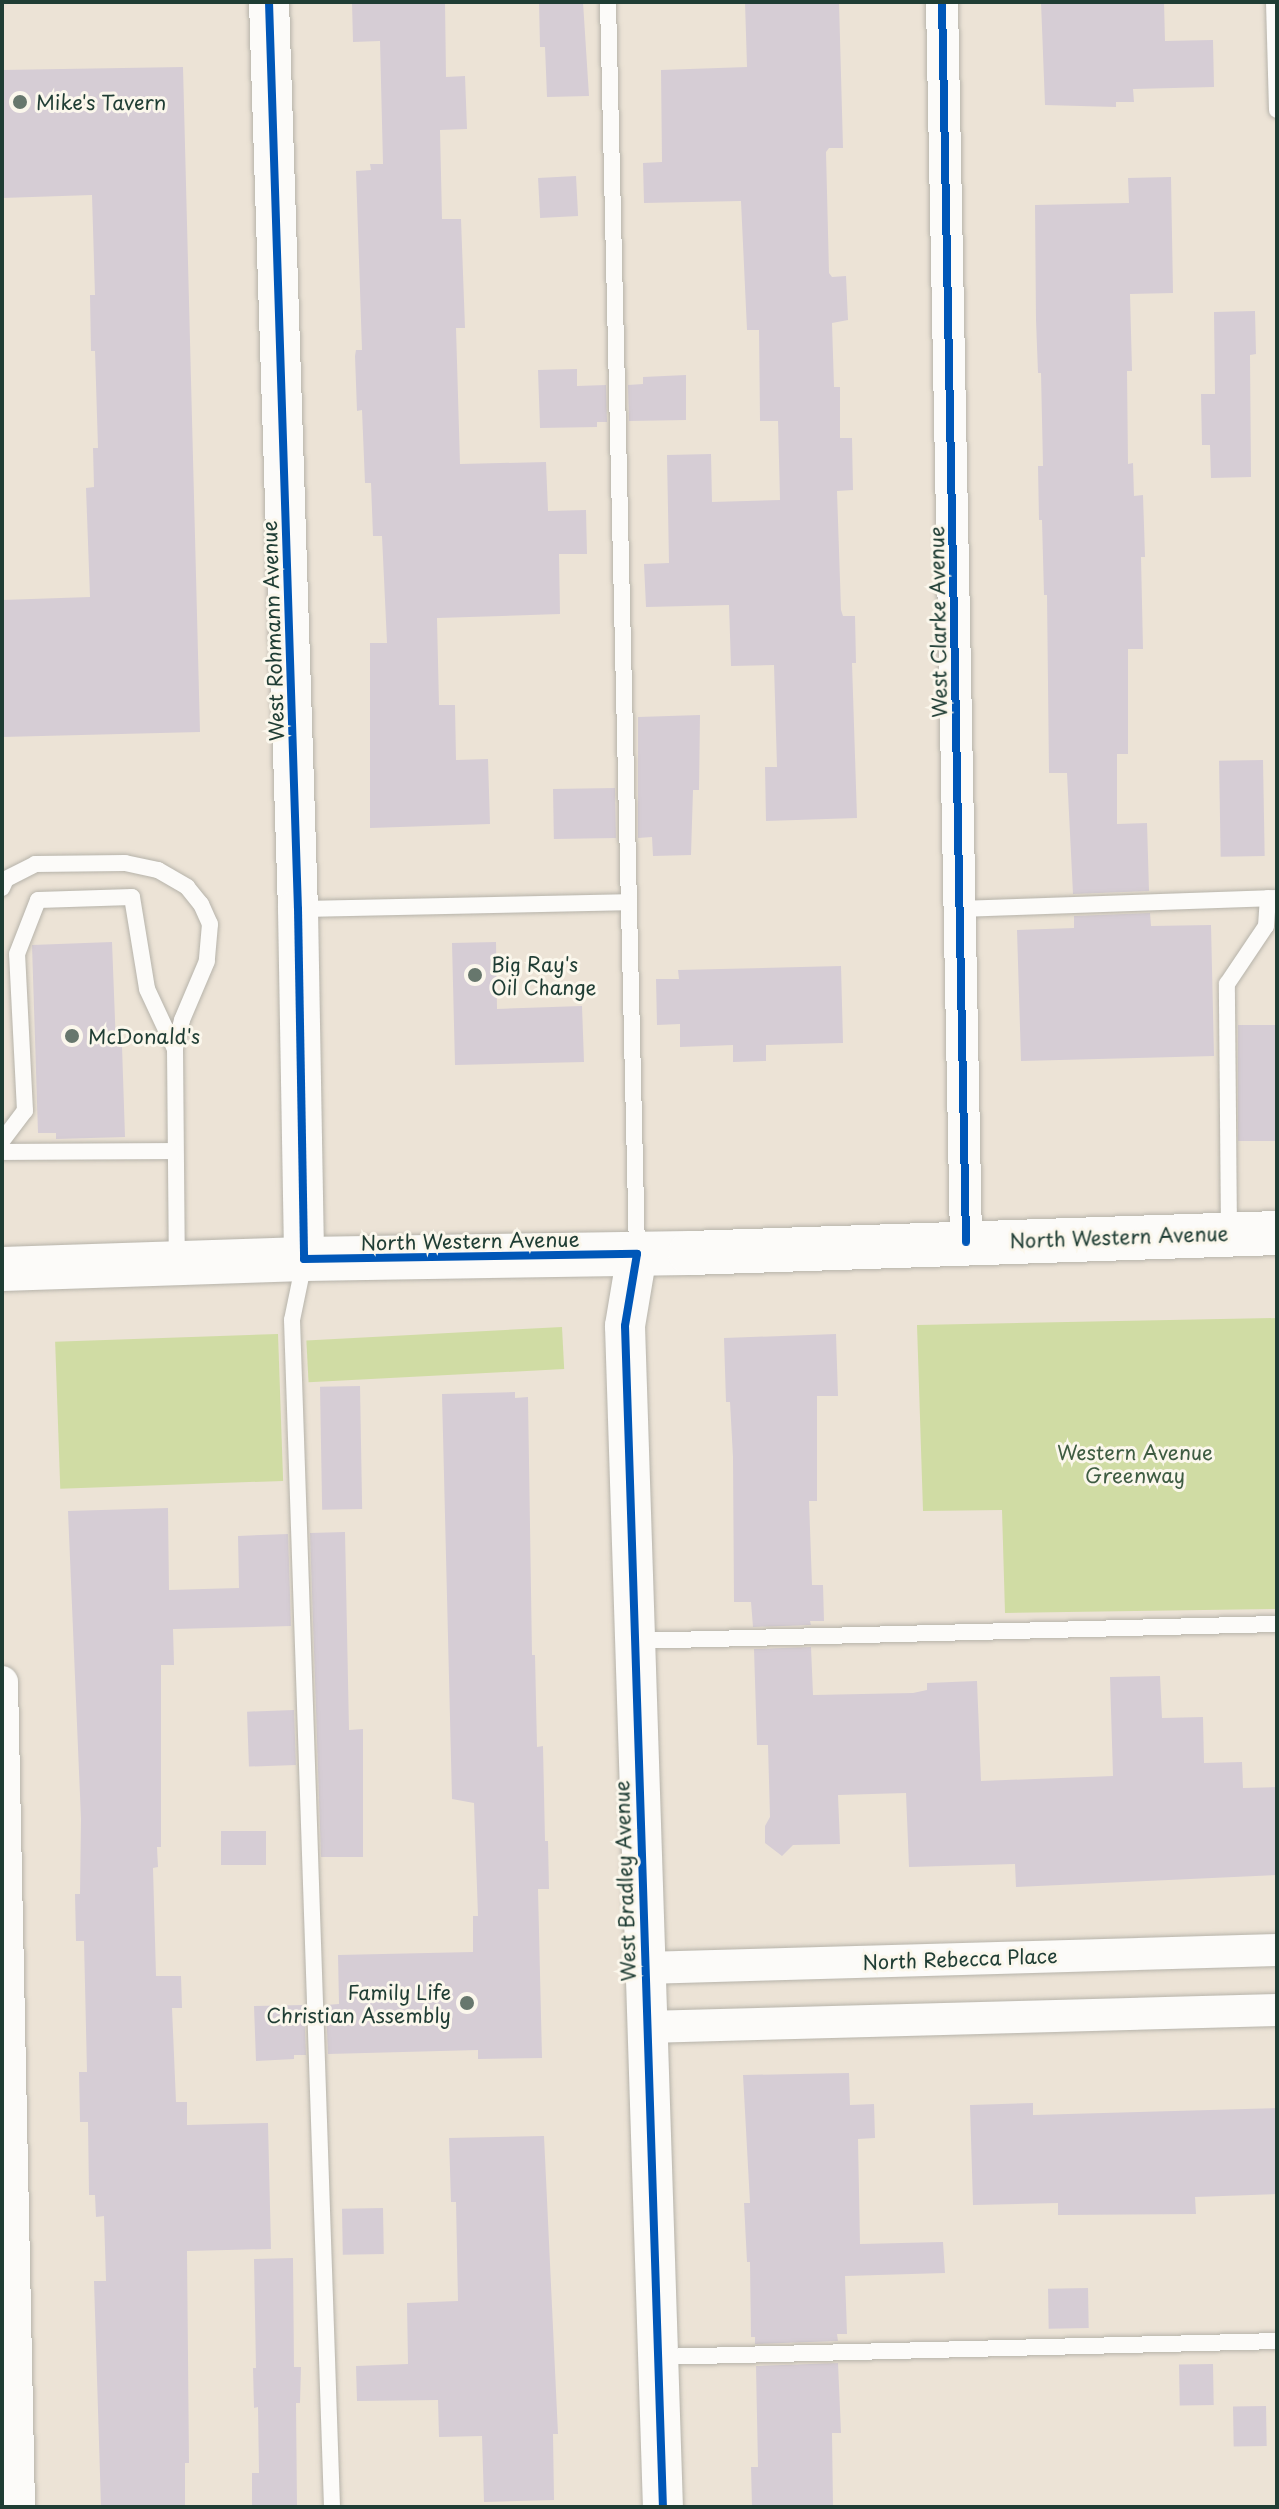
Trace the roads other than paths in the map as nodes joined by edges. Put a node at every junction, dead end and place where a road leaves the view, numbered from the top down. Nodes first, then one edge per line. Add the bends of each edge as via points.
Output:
1 (269, 2) edge
2 (608, 2) edge
3 (942, 2) edge
4 (1274, 2) edge
5 (1277, 110) edge
6 (2, 888) edge
7 (1273, 898) edge
8 (629, 902) junction
9 (298, 909) junction
10 (960, 909) junction
11 (175, 1049) junction
12 (2, 1141) edge
13 (174, 1151) junction
14 (2, 1152) edge
15 (1277, 1233) edge
16 (1229, 1234) junction
17 (966, 1242) junction
18 (637, 1254) junction
19 (304, 1259) junction
20 (177, 1263) junction
21 (2, 1269) edge
22 (1277, 1624) edge
23 (633, 1641) junction
24 (2, 1682) edge
25 (1277, 1950) edge
26 (644, 1968) junction
27 (1277, 2010) edge
28 (646, 2027) junction
29 (1277, 2341) edge
30 (659, 2357) junction
31 (19, 2507) edge
32 (332, 2507) edge
33 (663, 2507) edge

1 - 9 street, West Rohmann Avenue
2 - 8 lane
3 - 10 street, West Clarke Avenue
4 - 5 lane
6 - 11 lane via 6,879 35,864 80,862 158,870 187,887 210,924 207,961
7 - 10 lane
7 - 16 lane via 1266,926 1227,984
8 - 9 lane
8 - 18 lane
9 - 19 street, West Rohmann Avenue
10 - 17 street, West Clarke Avenue
11 - 12 lane via 147,989 132,897 38,900 17,954 25,1111
11 - 13 lane
13 - 14 lane
13 - 20 lane
15 - 16 main road, North Western Avenue
16 - 17 main road, North Western Avenue
17 - 18 main road, North Western Avenue
18 - 19 main road, North Western Avenue
18 - 23 street, West Bradley Avenue via 625,1326
19 - 20 main road, North Western Avenue
19 - 32 lane via 292,1320
20 - 21 main road, North Western Avenue
22 - 23 lane
23 - 26 street, West Bradley Avenue
24 - 31 street
25 - 26 street, North Rebecca Place
26 - 28 street, West Bradley Avenue
27 - 28 street
28 - 30 street, West Bradley Avenue
29 - 30 lane
30 - 33 street, West Bradley Avenue

